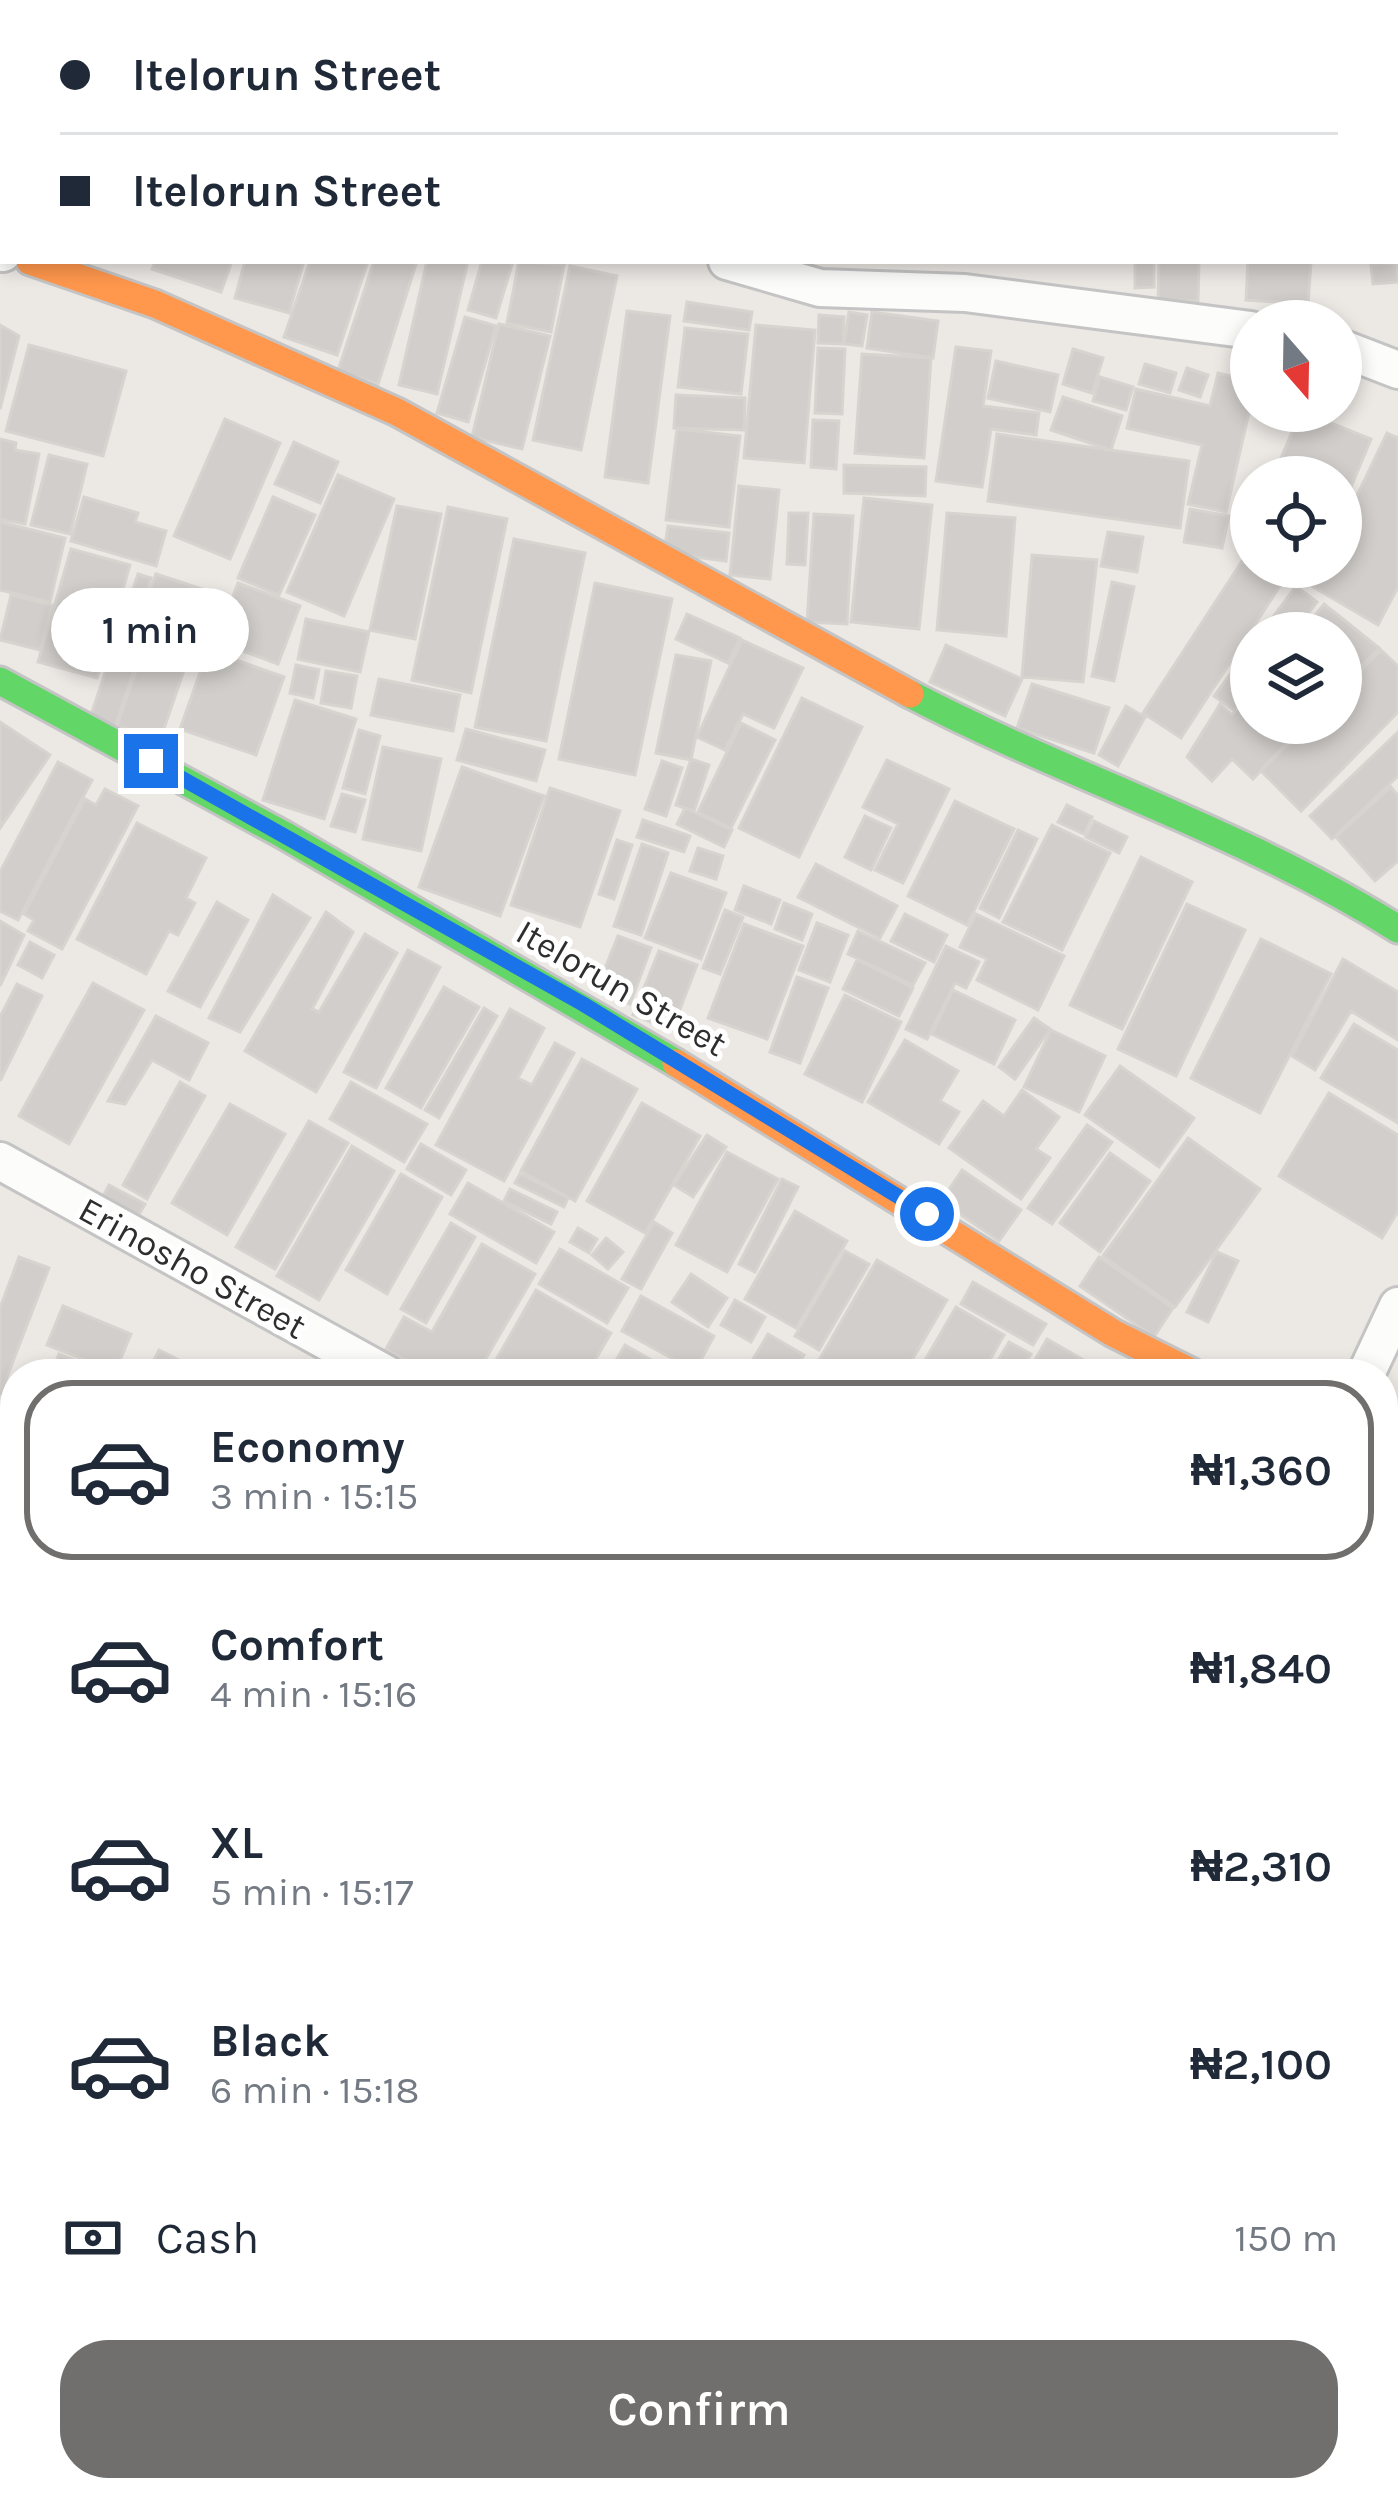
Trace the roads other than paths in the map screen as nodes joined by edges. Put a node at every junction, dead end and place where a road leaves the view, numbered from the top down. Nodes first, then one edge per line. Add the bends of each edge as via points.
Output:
1 (39, 264) edge
2 (737, 264) edge
3 (1230, 327) edge
4 (1362, 356) edge
5 (1398, 370) edge
6 (0, 681) edge
7 (1398, 928) edge
8 (0, 1161) edge
9 (1398, 1306) edge
10 (359, 1359) edge
11 (1166, 1359) edge
12 (1373, 1359) edge

1 - 7 street via 147,296 342,386 981,732 1211,830
2 - 3 street via 820,288 965,293
4 - 5 street
6 - 11 street, Itelorun Street via 583,1004
8 - 10 street, Erinosho Street
9 - 12 street

